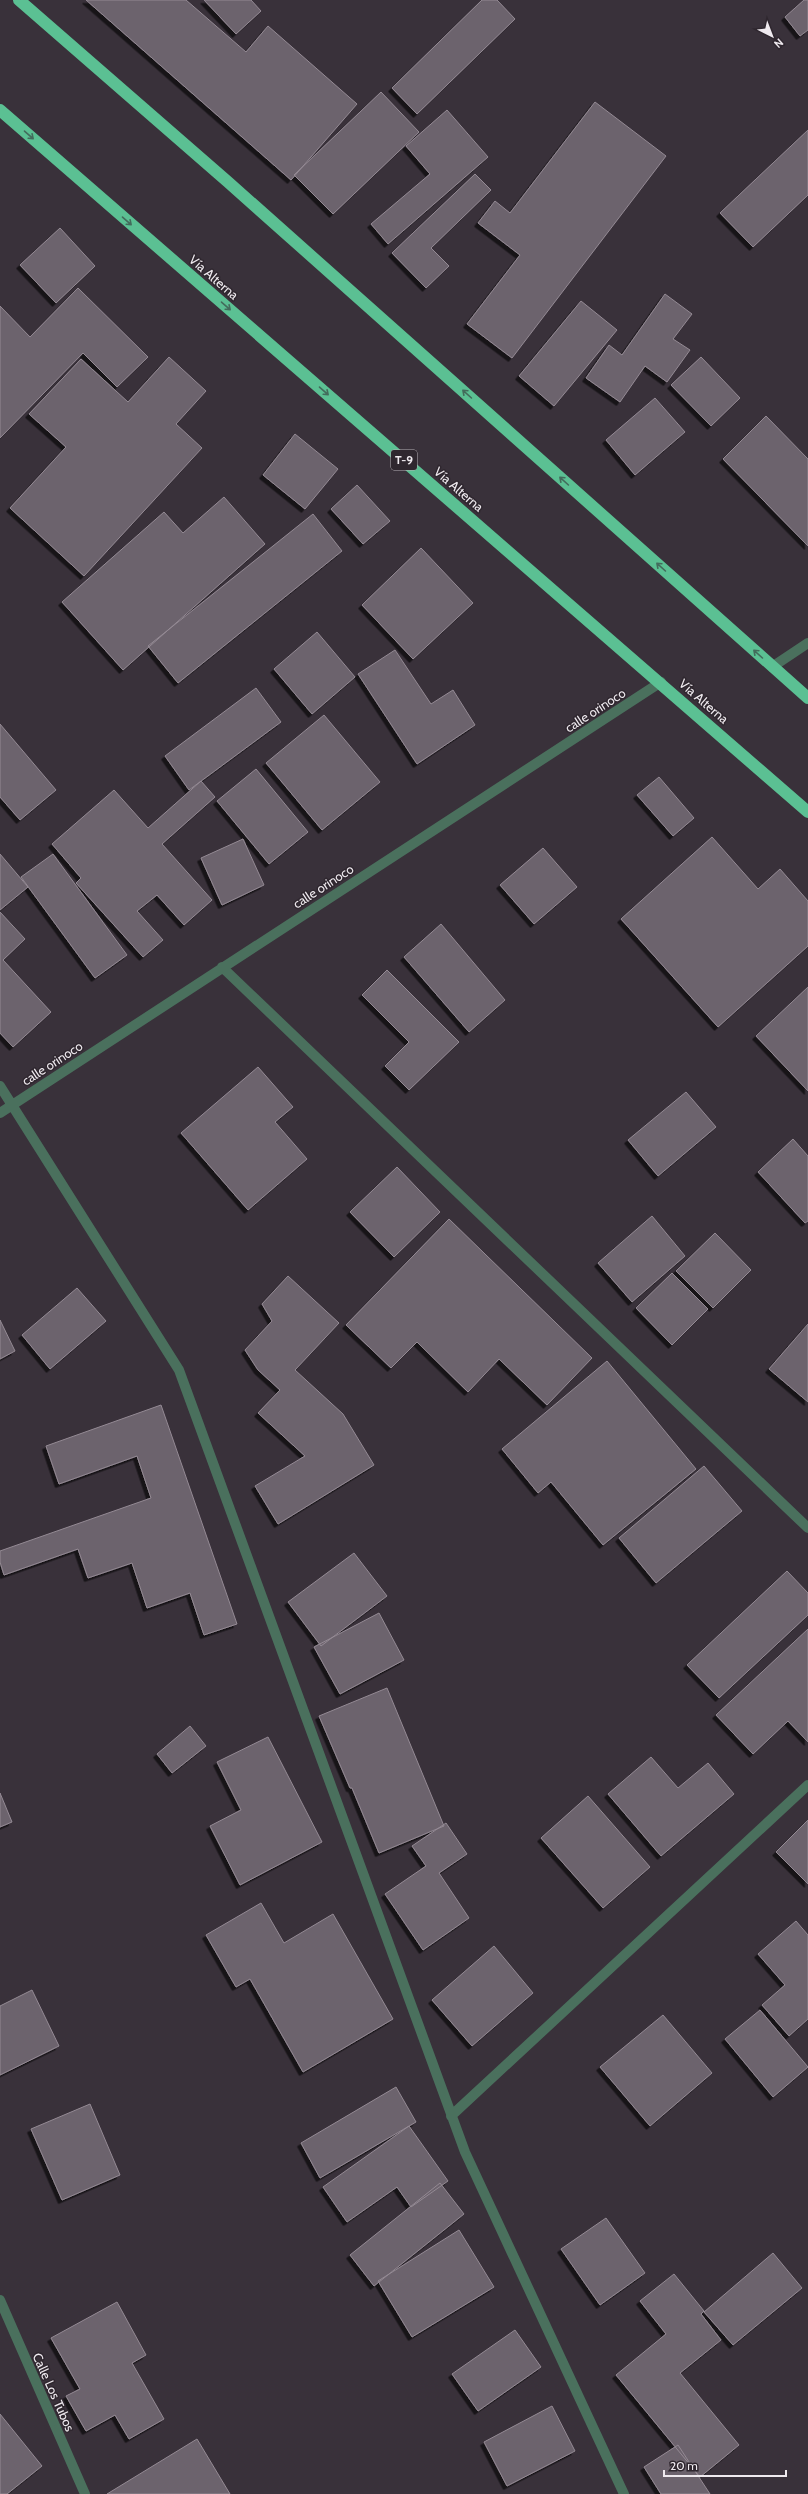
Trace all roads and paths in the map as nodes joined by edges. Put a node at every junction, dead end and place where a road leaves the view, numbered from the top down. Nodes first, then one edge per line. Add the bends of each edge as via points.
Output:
1 (19, 0) edge
2 (0, 110) edge
3 (808, 643) edge
4 (772, 667) junction
5 (661, 682) junction
6 (808, 698) edge
7 (808, 812) edge
8 (222, 967) junction
9 (0, 1086) edge
10 (13, 1105) junction
11 (0, 1113) edge
12 (808, 1528) edge
13 (808, 1785) edge
14 (451, 2116) junction
15 (0, 2300) edge
16 (85, 2494) edge
17 (624, 2494) edge

4 -> 1 highway via 228,182
2 -> 5 highway, Vía Alterna / T-9
3 - 4 street
4 - 6 highway
5 - 7 highway, Vía Alterna / T-9
5 - 8 street, calle orinoco
8 - 10 street, calle orinoco
8 - 12 street
9 - 10 street
10 - 11 street, calle orinoco
10 - 14 street via 179,1370
13 - 14 street
14 - 17 street via 465,2152
15 - 16 street, Calle Los Tubos

